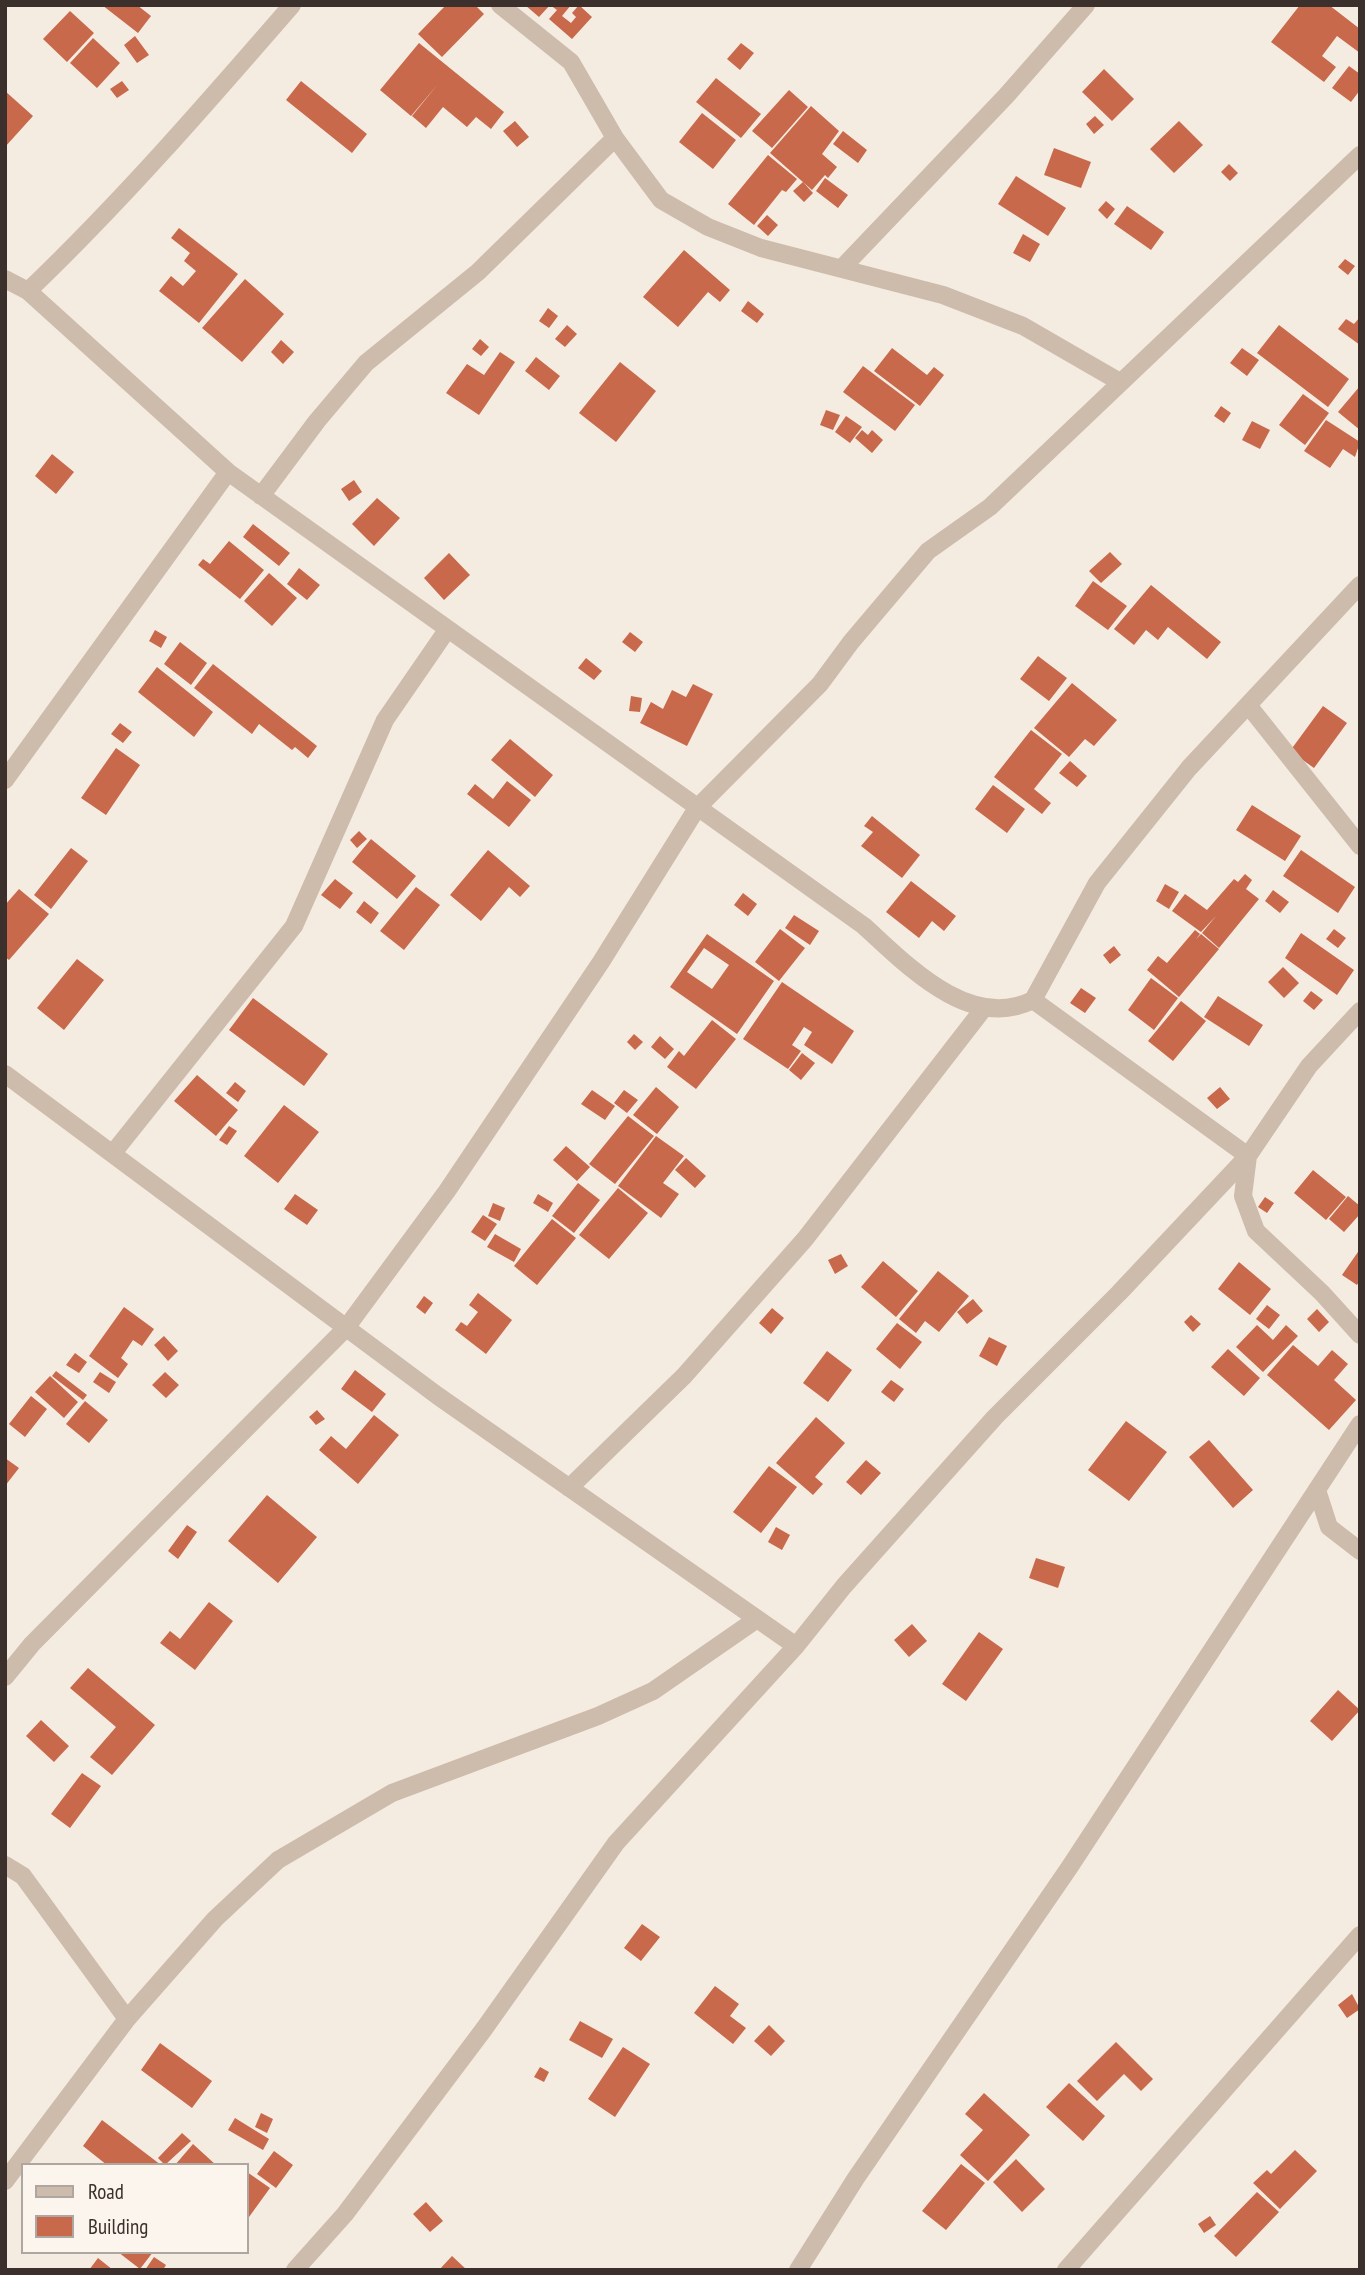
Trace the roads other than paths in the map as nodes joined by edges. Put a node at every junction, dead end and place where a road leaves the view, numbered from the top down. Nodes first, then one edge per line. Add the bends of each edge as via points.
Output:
1 (292, 5) edge
2 (500, 5) edge
3 (1086, 5) edge
4 (615, 138) junction
5 (1360, 155) edge
6 (842, 268) junction
7 (5, 279) edge
8 (28, 291) junction
9 (1120, 382) junction
10 (228, 472) junction
11 (261, 496) junction
12 (1360, 584) edge
13 (447, 630) junction
14 (1248, 705) junction
15 (5, 780) edge
16 (697, 807) junction
17 (1360, 846) edge
18 (1033, 1000) junction
19 (984, 1008) junction
20 (1360, 1011) edge
21 (5, 1074) edge
22 (113, 1153) junction
23 (1248, 1156) junction
24 (346, 1328) junction
25 (1360, 1335) edge
26 (1360, 1424) edge
27 (569, 1488) junction
28 (1317, 1490) junction
29 (1360, 1551) edge
30 (757, 1619) junction
31 (796, 1646) junction
32 (5, 1677) edge
33 (5, 1866) edge
34 (1360, 1935) edge
35 (127, 2019) junction
36 (5, 2180) edge
37 (295, 2270) edge
38 (797, 2270) edge
39 (1066, 2270) edge

1 - 8 street via 101,219
2 - 4 street via 571,62
3 - 6 street
4 - 6 street via 661,200 761,248
4 - 11 street via 478,272 366,363
5 - 9 street
6 - 9 street via 943,295 1023,326
7 - 8 street
8 - 10 street
9 - 16 street via 990,507 928,551 820,684
10 - 11 street
10 - 15 street
11 - 13 street
12 - 14 street
13 - 16 street
13 - 22 street via 385,720 294,926
14 - 17 street
14 - 18 street via 1189,768 1097,883
16 - 19 street via 864,926 914,971 952,996
16 - 24 street via 601,962
18 - 19 street via 1017,1008
18 - 23 street
19 - 27 street via 805,1240 684,1376
20 - 23 street via 1309,1066
21 - 22 street
22 - 24 street
23 - 25 street via 1243,1196 1256,1231
23 - 31 street via 995,1417
24 - 27 street
24 - 32 street via 32,1644
26 - 28 street
27 - 30 street
28 - 29 street via 1329,1527
28 - 38 street
30 - 31 street
30 - 35 street via 653,1691 392,1793 278,1860 215,1919
31 - 37 street via 616,1843 484,2029 353,2203
33 - 35 street via 23,1876
34 - 39 street
35 - 36 street

